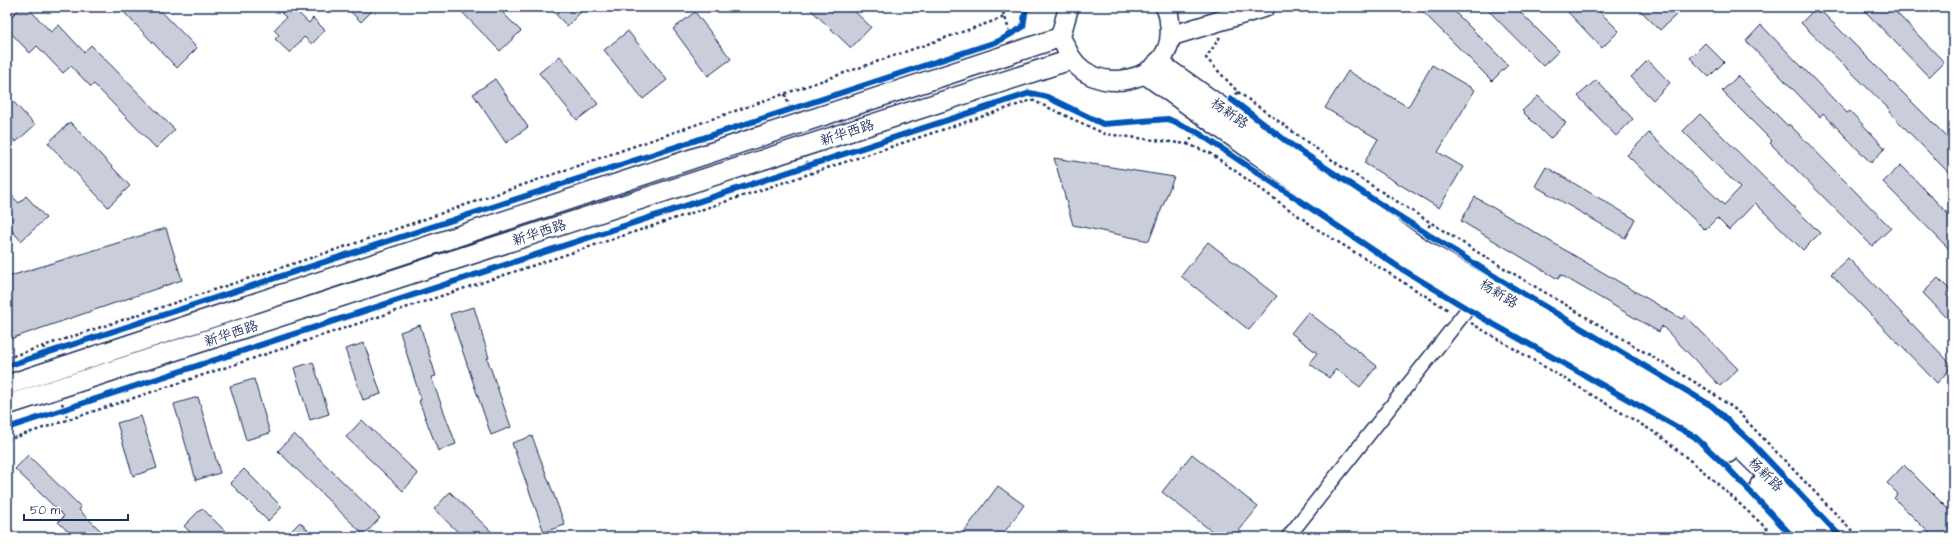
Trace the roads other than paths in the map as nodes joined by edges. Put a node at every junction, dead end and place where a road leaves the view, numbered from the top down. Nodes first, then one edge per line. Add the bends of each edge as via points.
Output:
1 (1165, 7) edge
2 (1265, 7) edge
3 (1067, 8) edge
4 (1171, 36) junction
5 (1061, 37) junction
6 (1070, 60) junction
7 (1152, 68) junction
8 (1483, 283) junction
9 (1474, 301) junction
10 (7, 385) edge
11 (7, 405) edge
12 (1288, 537) edge
13 (1807, 537) edge
14 (1827, 537) edge

1 - 4 main road via 1169,12
2 - 4 main road
3 - 5 main road
4 - 7 main road via 1166,52
5 - 6 main road
5 - 10 main road, 新华西路 via 1010,41
6 - 7 main road via 1097,79 1122,82
6 - 11 main road, 新华西路
7 - 8 main road, 杨新路 via 1416,245
7 - 9 main road, 杨新路 via 1405,260
8 - 9 street
8 - 14 main road, 杨新路 via 1711,420
9 - 12 street
9 - 13 main road, 杨新路 via 1700,430 1744,466

